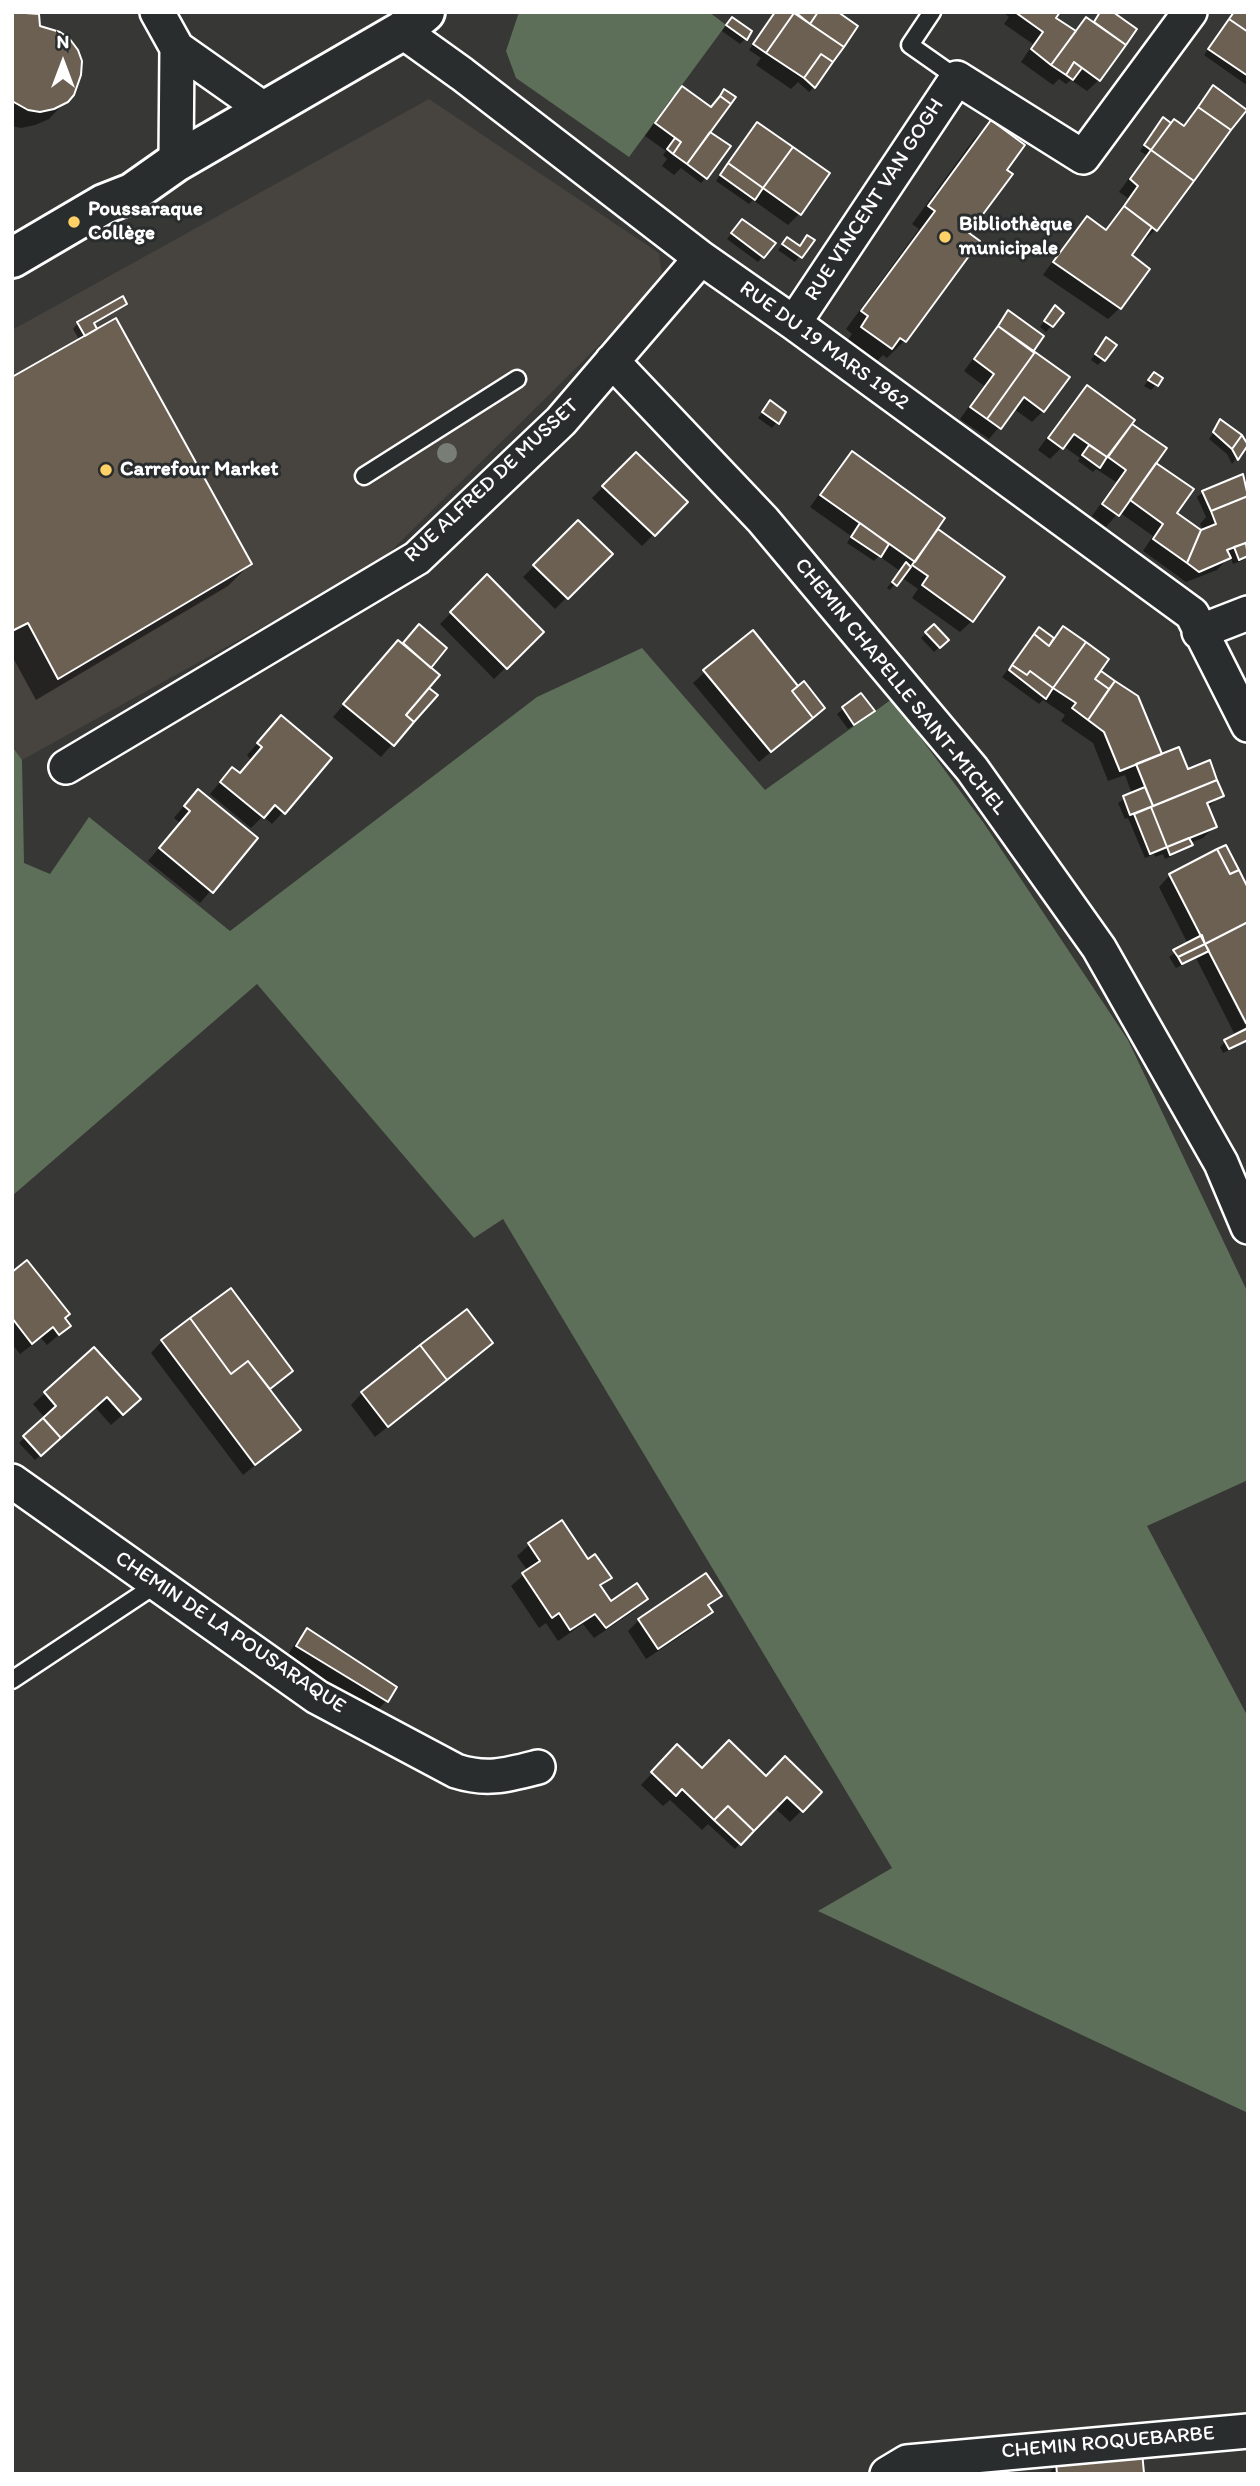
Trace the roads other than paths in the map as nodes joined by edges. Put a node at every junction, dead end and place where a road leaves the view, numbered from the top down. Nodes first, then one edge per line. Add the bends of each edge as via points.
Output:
1 (157, 12) edge
2 (932, 12) edge
3 (1190, 12) edge
4 (413, 21) edge
5 (177, 48) junction
6 (957, 78) junction
7 (265, 110) junction
8 (176, 162) junction
9 (12, 258) edge
10 (701, 258) junction
11 (794, 323) junction
12 (612, 361) junction
13 (517, 379) dead end
14 (364, 476) dead end
15 (1248, 613) edge
16 (1199, 632) junction
17 (1248, 725) edge
18 (66, 767) dead end
19 (1248, 1227) edge
20 (12, 1481) edge
21 (157, 1584) junction
22 (12, 1680) edge
23 (538, 1767) dead end
24 (1248, 2431) edge
25 (887, 2474) edge

1 - 5 street
2 - 6 lane, RUE VINCENT VAN GOGH via 910,45
3 - 6 street, RUE VINCENT VAN GOGH via 1083,157
4 - 7 street
4 - 10 street, RUE DU 19 MARS 1962 via 462,74
5 - 7 street
5 - 8 street
6 - 11 street, RUE VINCENT VAN GOGH
7 - 8 street
8 - 9 street via 132,192
10 - 11 street, RUE DU 19 MARS 1962
10 - 12 street, RUE ALFRED DE MUSSET
11 - 16 street, RUE DU 19 MARS 1962 via 1192,614
12 - 18 street, RUE ALFRED DE MUSSET via 561,421 417,558
12 - 19 street, CHEMIN CHAPELLE SAINT-MICHEL via 763,520 972,769 1099,948 1221,1163
13 - 14 lane
15 - 16 street
16 - 17 street, RUE DU 19 MARS 1962
20 - 21 street, CHEMIN DE LA POUSARAQUE
21 - 22 lane
21 - 23 street, CHEMIN DE LA POUSARAQUE via 317,1697 456,1771 498,1777
24 - 25 street, CHEMIN ROQUEBARBE via 907,2462

